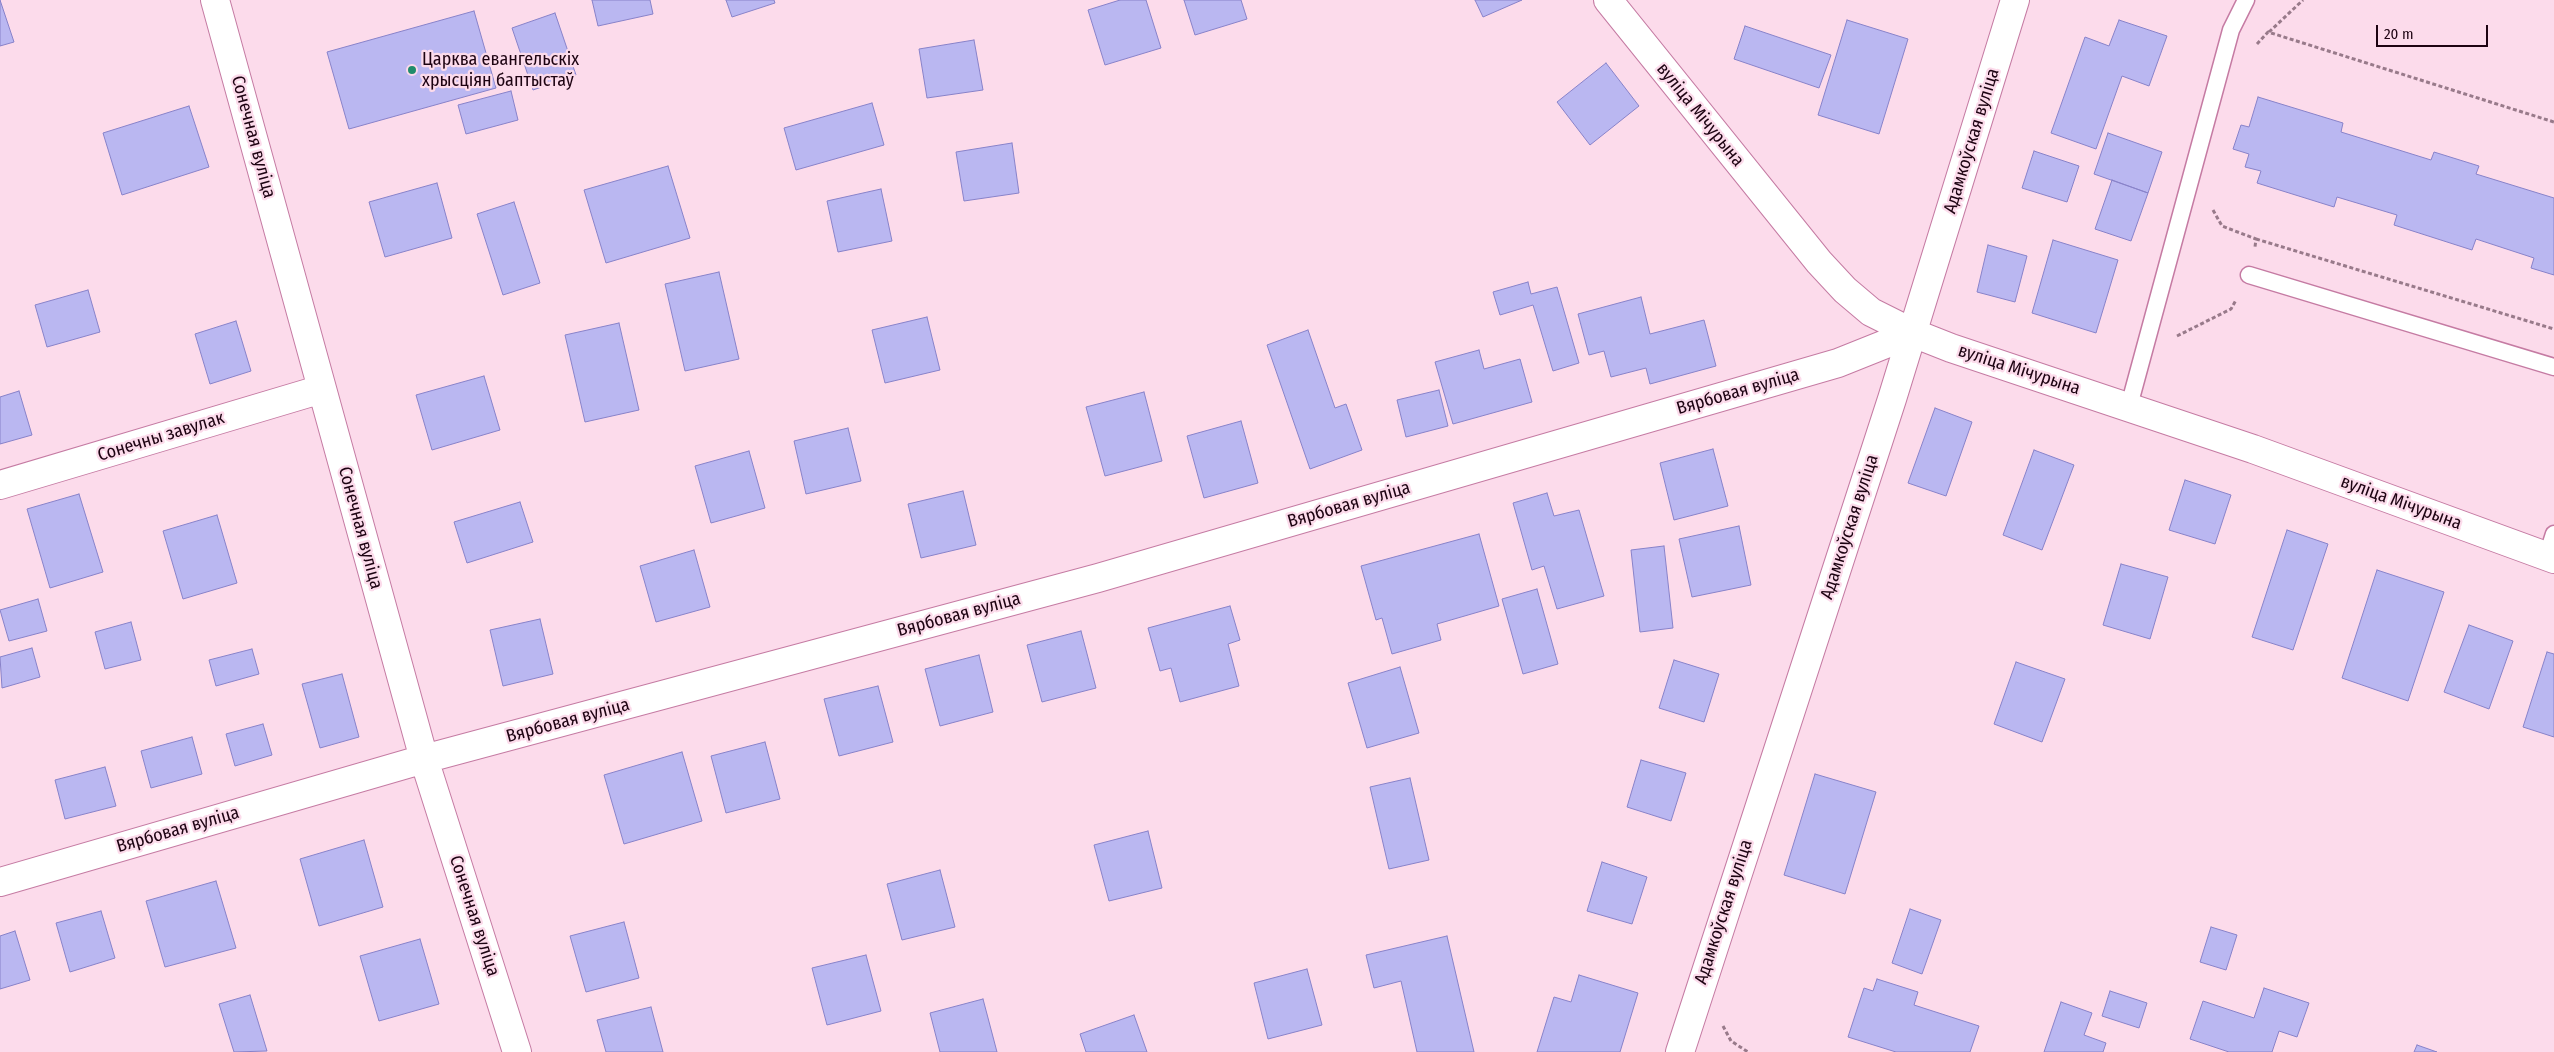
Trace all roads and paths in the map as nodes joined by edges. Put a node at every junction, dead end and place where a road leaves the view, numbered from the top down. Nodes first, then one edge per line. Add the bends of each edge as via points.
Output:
1 (1608, 0) edge
2 (2015, 0) edge
3 (2246, 0) edge
4 (2303, 0) edge
5 (222, 2) edge
6 (2268, 32) junction
7 (2251, 51) dead end
8 (2554, 122) edge
9 (2209, 204) dead end
10 (2256, 239) junction
11 (2249, 276) junction
12 (2554, 329) edge
13 (1913, 333) junction
14 (2145, 352) junction
15 (2554, 367) edge
16 (322, 389) junction
17 (2129, 406) junction
18 (0, 485) edge
19 (2552, 550) edge
20 (424, 759) junction
21 (0, 882) edge
22 (517, 1052) edge
23 (1680, 1052) edge

1 - 13 street, вуліца Мічурына via 1819,262 1871,312
2 - 13 street, Адамкоўская вуліца
3 - 14 lane via 2231,30
4 - 6 path
5 - 16 street, Сонечная вуліца
6 - 7 path
6 - 8 path
9 - 10 path via 2222,226
10 - 11 path
10 - 12 path
11 - 14 path via 2231,309
11 - 15 lane
13 - 17 street, вуліца Мічурына
13 - 20 street, Вярбовая вуліца via 1838,363 1098,578
13 - 23 street, Адамкоўская вуліца
14 - 17 lane
16 - 18 street, Сонечны завулак
16 - 20 street, Сонечная вуліца
17 - 19 street, вуліца Мічурына
20 - 21 street, Вярбовая вуліца
20 - 22 street, Сонечная вуліца

